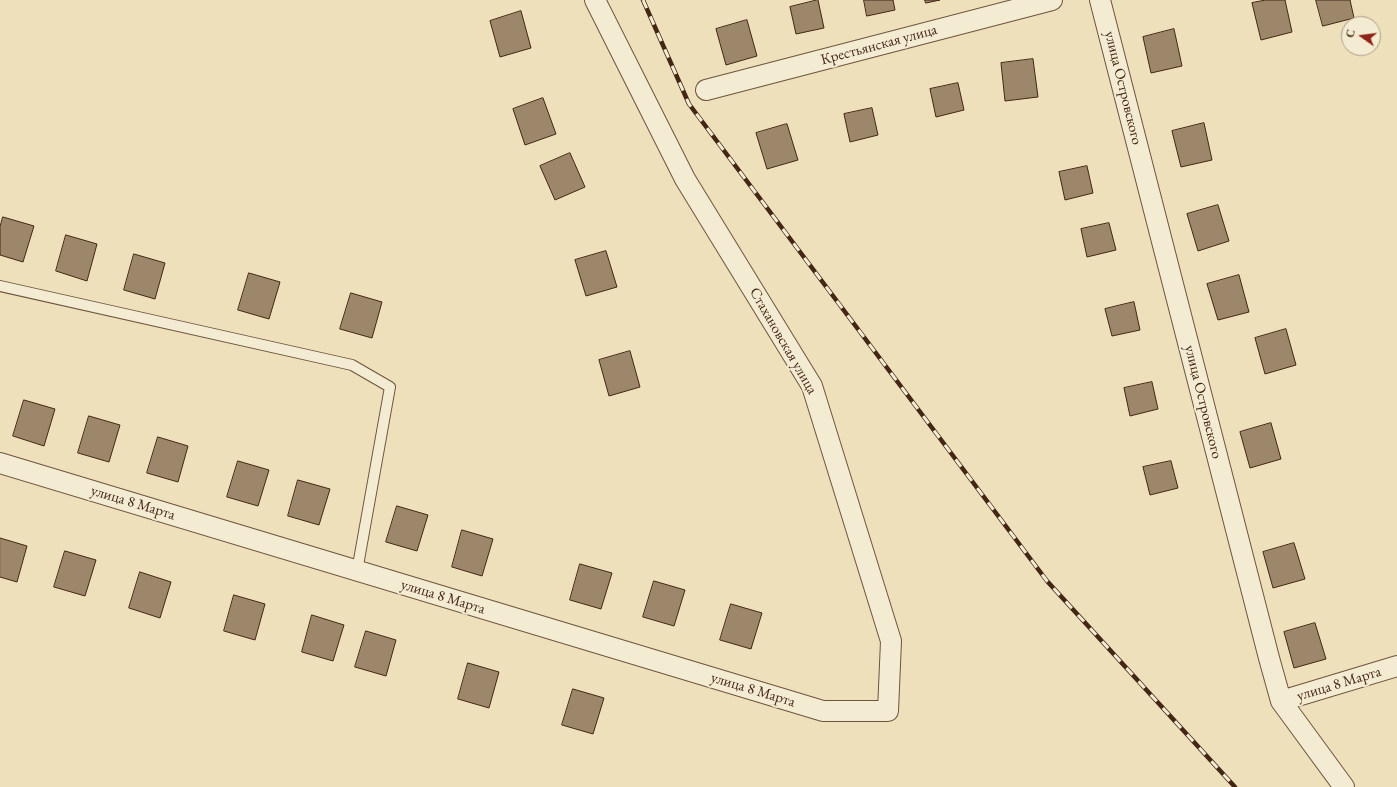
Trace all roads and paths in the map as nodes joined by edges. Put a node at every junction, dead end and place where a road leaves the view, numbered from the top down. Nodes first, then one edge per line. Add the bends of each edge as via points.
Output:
1 (595, 0) edge
2 (1052, 0) edge
3 (1100, 0) edge
4 (706, 90) dead end
5 (0, 286) edge
6 (0, 462) edge
7 (357, 571) junction
8 (1397, 666) edge
9 (1281, 701) junction
10 (888, 711) joint
11 (1344, 787) edge

1 - 10 street, Стахановская улица via 684,179 812,386 892,641
2 - 4 street, Крестьянская улица
3 - 9 street, улица Островского
5 - 7 lane via 352,365 390,387
6 - 7 street, улица 8 Марта
7 - 10 street, улица 8 Марта via 823,711
8 - 9 street, улица 8 Марта
9 - 11 street, улица Островского

